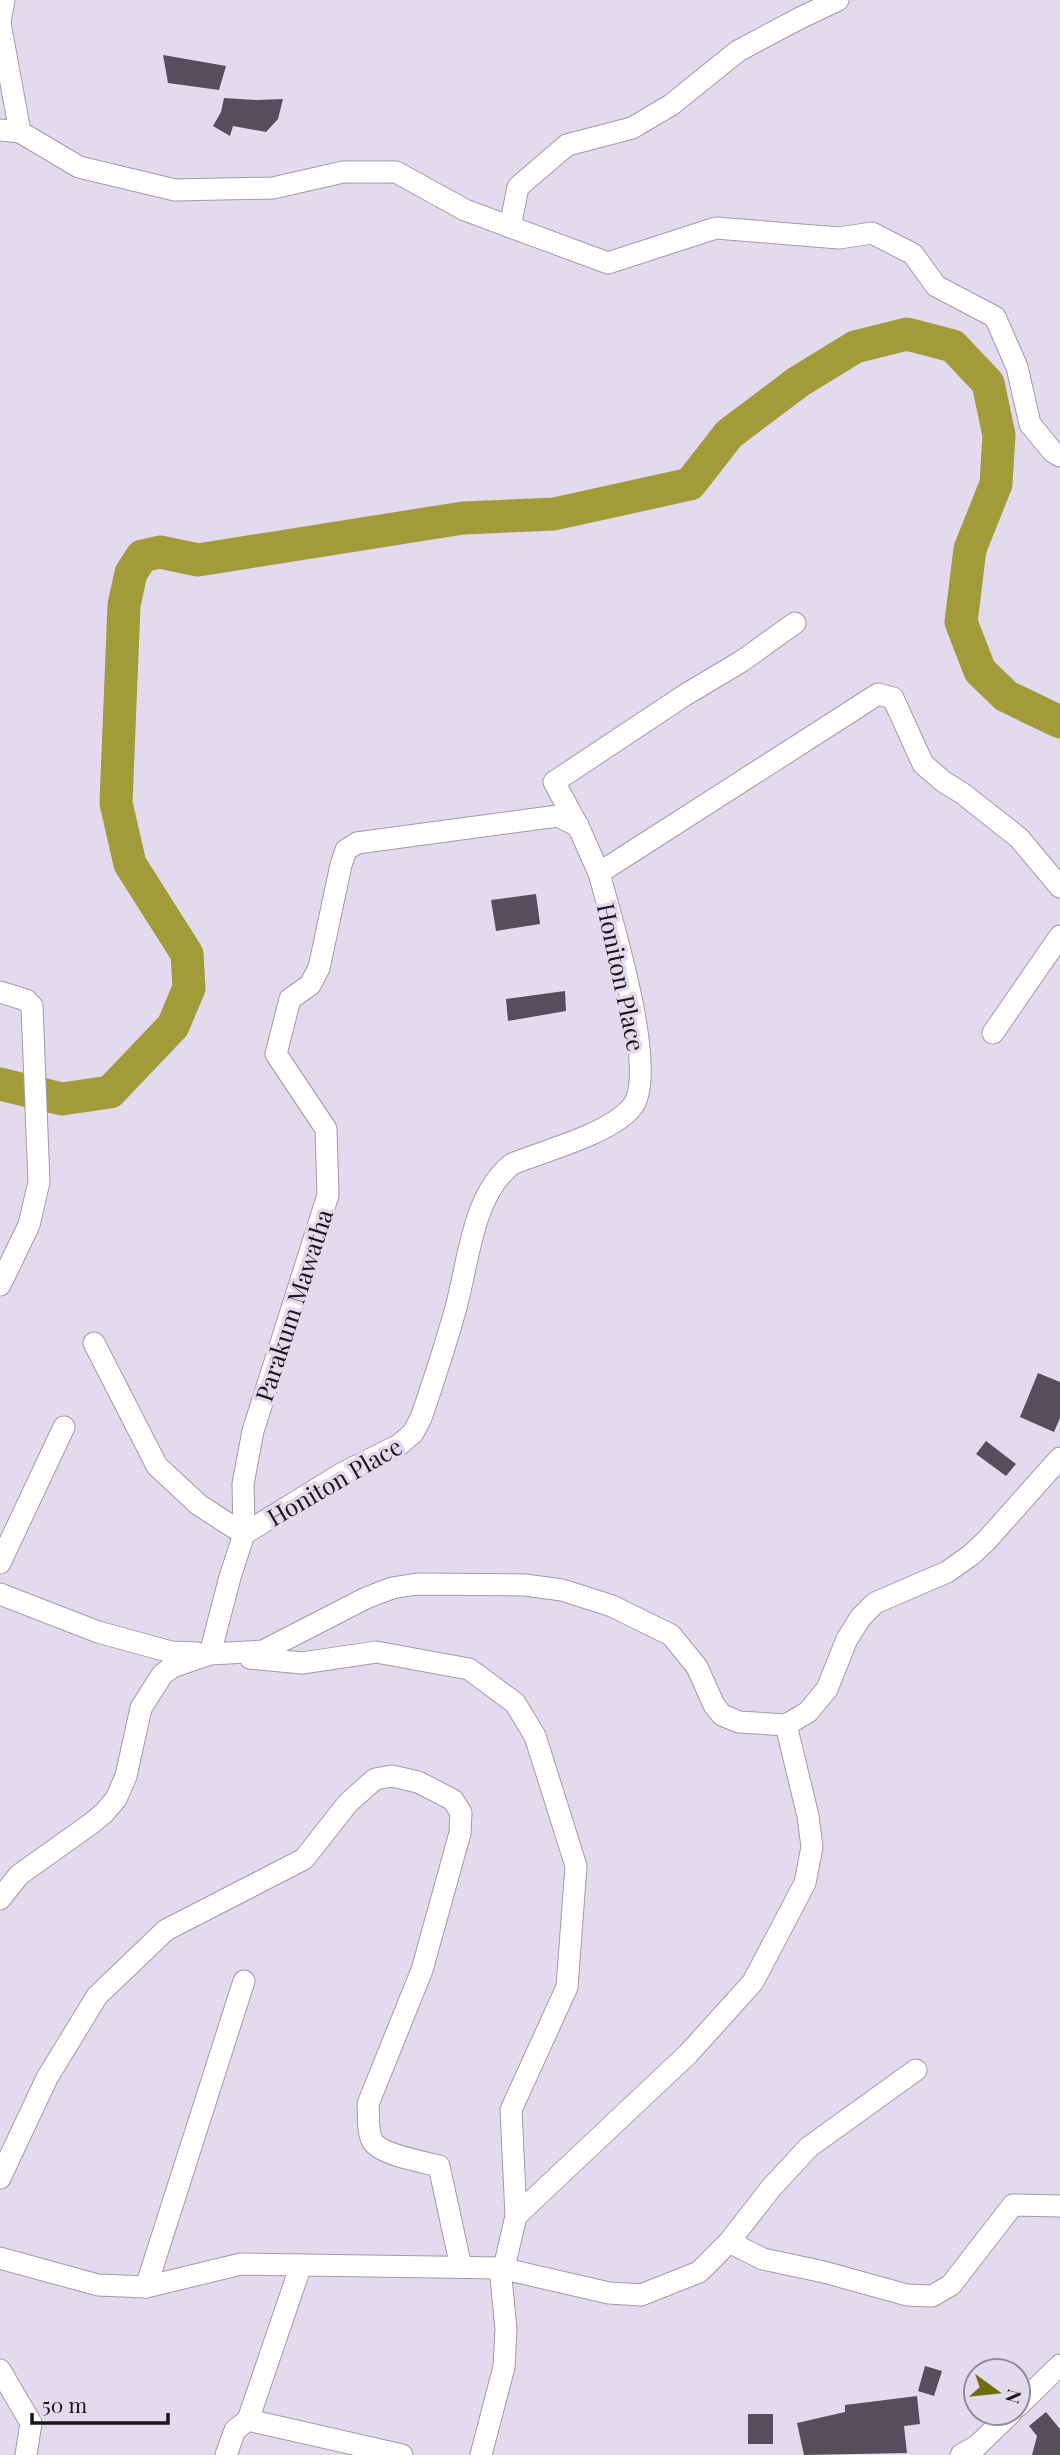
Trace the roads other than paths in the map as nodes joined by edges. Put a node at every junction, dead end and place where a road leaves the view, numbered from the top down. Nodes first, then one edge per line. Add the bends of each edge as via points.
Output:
1 (4, 0) edge
2 (838, 0) edge
3 (0, 23) edge
4 (10, 131) edge
5 (510, 227) junction
6 (1060, 456) edge
7 (795, 624) dead end
8 (579, 826) junction
9 (599, 873) junction
10 (1060, 887) edge
11 (1060, 936) edge
12 (0, 992) edge
13 (993, 1033) dead end
14 (0, 1285) edge
15 (94, 1343) dead end
16 (64, 1427) dead end
17 (1060, 1458) edge
18 (244, 1534) junction
19 (0, 1563) edge
20 (0, 1594) edge
21 (209, 1654) junction
22 (786, 1725) junction
23 (0, 1899) edge
24 (244, 1981) dead end
25 (916, 2070) dead end
26 (0, 2178) edge
27 (1060, 2206) edge
28 (516, 2216) junction
29 (729, 2242) junction
30 (0, 2258) edge
31 (301, 2265) junction
32 (461, 2267) junction
33 (502, 2268) junction
34 (146, 2287) junction
35 (1060, 2365) edge
36 (0, 2370) edge
37 (1032, 2392) edge
38 (248, 2420) junction
39 (996, 2427) edge
40 (26, 2455) edge
41 (226, 2455) edge
42 (402, 2455) edge
43 (481, 2455) edge
44 (961, 2455) edge

1 - 3 street
2 - 5 street via 738,51 671,105 632,128 567,145 518,187
3 - 4 street
4 - 5 street via 79,167 175,190 273,188 343,172 396,172 465,210
5 - 6 street via 608,264 716,228 839,238 872,233 913,254 936,286 995,317 1017,367 1030,424
7 - 8 street via 554,782
8 - 9 street
8 - 18 street, Parakum Mawatha via 558,816 357,843 346,850 319,968 310,985 290,999 276,1054 327,1129 328,1195 253,1431 243,1484
9 - 10 street, Honiton Place via 878,694 893,698 923,764 1019,838
9 - 18 street, Honiton Place via 634,1014 641,1065 640,1092 634,1105 603,1129 512,1164 500,1173 477,1222 456,1310 413,1433
11 - 13 street
12 - 14 street via 32,1006 39,1182 29,1225
15 - 18 street via 157,1466 199,1505
16 - 19 street
17 - 22 street via 971,1555 947,1572 875,1603 847,1639 827,1689 808,1712
18 - 21 street, Honiton Place
20 - 21 street via 97,1632 171,1652
21 - 22 street via 263,1651 392,1588 526,1585 562,1590 612,1606 671,1635 697,1667 722,1715 747,1723
21 - 23 street via 172,1667 152,1689 141,1709 116,1799 104,1813 19,1875
21 - 28 street via 302,1663 376,1652 468,1669 515,1703 535,1736 576,1866 567,1987 511,2110
22 - 28 street via 812,1847 804,1883 753,1982 688,2054
24 - 34 street
25 - 29 street via 808,2147
26 - 32 street via 47,2078 97,1996 166,1930 304,1859 348,1803 374,1779 392,1776 418,1782 453,1800 461,1813 460,1833 422,1970 368,2104 369,2127 372,2141 383,2150 439,2166
27 - 29 street via 1013,2205 951,2285 932,2296 908,2295 763,2259
28 - 33 street
29 - 33 street via 699,2273 641,2295
30 - 34 street via 98,2285
31 - 32 street
31 - 34 street via 241,2264
31 - 38 street
32 - 33 street
33 - 43 street via 504,2367
35 - 37 street
36 - 40 street via 31,2423
38 - 41 street via 235,2430
38 - 42 street
39 - 44 street

